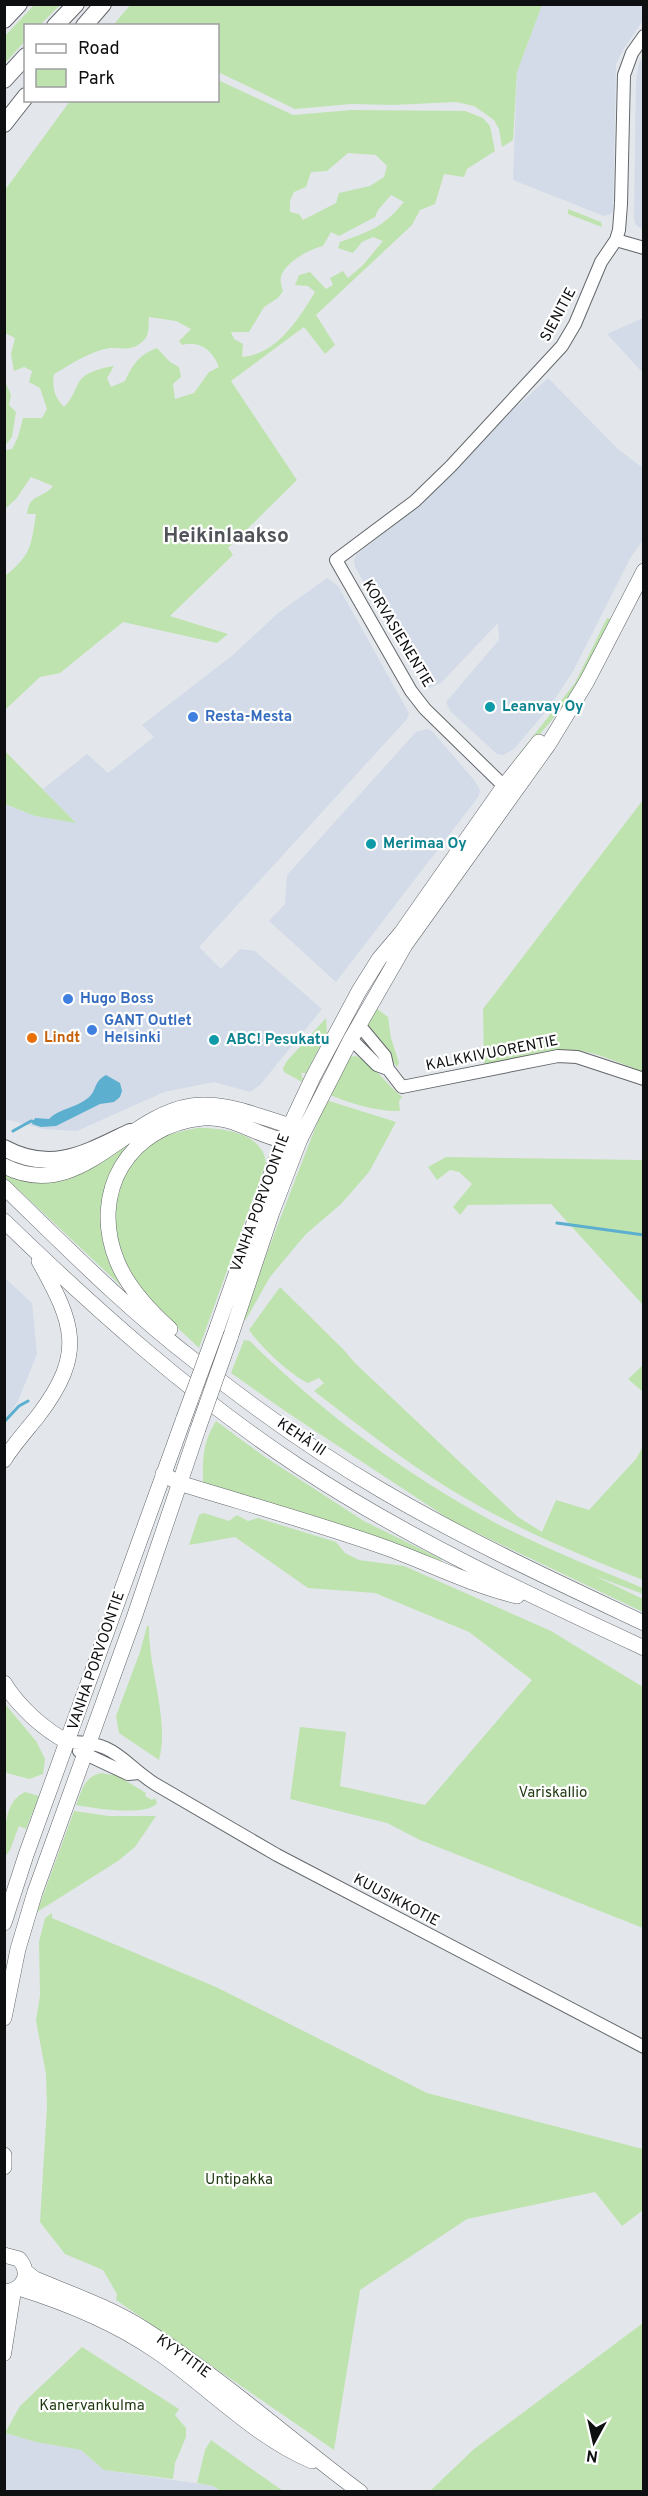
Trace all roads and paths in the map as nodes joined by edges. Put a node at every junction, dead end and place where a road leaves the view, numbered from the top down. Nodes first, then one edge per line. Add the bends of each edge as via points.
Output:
1 (19, 4) edge
2 (76, 4) edge
3 (103, 4) edge
4 (4, 20) edge
5 (57, 24) edge
6 (86, 24) edge
7 (644, 36) edge
8 (24, 58) edge
9 (4, 80) edge
10 (24, 96) edge
11 (24, 97) edge
12 (4, 116) edge
13 (4, 124) edge
14 (616, 240) junction
15 (644, 248) edge
16 (336, 560) joint
17 (644, 571) edge
18 (509, 791) junction
19 (355, 1033) junction
20 (644, 1079) edge
21 (290, 1125) junction
22 (130, 1132) junction
23 (300, 1140) junction
24 (283, 1141) junction
25 (4, 1148) edge
26 (4, 1166) edge
27 (4, 1187) edge
28 (4, 1221) edge
29 (32, 1247) junction
30 (256, 1407) junction
31 (4, 1460) edge
32 (163, 1474) junction
33 (179, 1483) junction
34 (544, 1602) junction
35 (644, 1623) edge
36 (644, 1648) edge
37 (4, 1683) edge
38 (68, 1742) junction
39 (86, 1748) junction
40 (4, 1923) edge
41 (4, 2018) edge
42 (644, 2047) edge
43 (4, 2155) edge
44 (4, 2167) edge
45 (5, 2252) edge
46 (26, 2272) junction
47 (13, 2290) edge
48 (4, 2354) edge
49 (326, 2466) junction
50 (360, 2492) edge

1 - 4 highway
2 - 5 highway
3 - 6 highway
7 - 14 street, SIENITIE via 624,75 621,204
8 - 9 highway
10 - 12 highway
11 - 13 highway
14 - 15 street
14 - 16 street, SIENITIE via 601,262 575,324 547,365 415,501
16 - 18 street, KORVASIENENTIE via 411,691
17 - 18 main road, VANHA PORVOONTIE via 587,681 548,745
18 - 19 main road, VANHA PORVOONTIE via 405,945
18 - 21 main road, VANHA PORVOONTIE via 363,985
19 - 20 street, KALKKIVUORENTIE via 377,1065 388,1069 402,1087 568,1055
19 - 23 main road, VANHA PORVOONTIE
21 - 22 main road via 225,1107 192,1106 155,1117
21 - 23 main road
21 - 24 main road, VANHA PORVOONTIE
22 - 25 highway via 81,1155 58,1160 33,1159
22 - 26 main road via 72,1171 33,1175
23 - 24 main road
23 - 33 main road, VANHA PORVOONTIE, bridge
24 - 30 main road via 244,1126 207,1118 166,1126 128,1155 112,1185 107,1215 112,1247 128,1281 167,1327 230,1378
24 - 32 main road, VANHA PORVOONTIE, bridge
27 - 30 main road, KEHÄ III via 162,1334
28 - 29 main road, KEHÄ III
29 - 31 main road via 67,1316 69,1354 56,1391
29 - 34 main road, KEHÄ III via 152,1357 297,1466 385,1520
30 - 35 main road, KEHÄ III via 380,1490 450,1529
32 - 33 main road
32 - 38 main road, VANHA PORVOONTIE
33 - 34 main road via 347,1534 487,1588
33 - 39 main road, VANHA PORVOONTIE
34 - 36 main road, KEHÄ III
37 - 38 main road via 39,1722
38 - 39 street, VANHA PORVOONTIE
38 - 40 main road, VANHA PORVOONTIE
39 - 41 main road, VANHA PORVOONTIE via 24,1926
39 - 42 street, KUUSIKKOTIE via 128,1774 139,1773 277,1855
43 - 44 main road
45 - 46 main road, KYYTITIE via 19,2259
46 - 47 main road via 24,2281
46 - 49 main road, KYYTITIE via 142,2328 296,2439
47 - 48 main road
47 - 49 main road, KYYTITIE via 84,2311 134,2336 263,2433
49 - 50 main road, KYYTITIE

